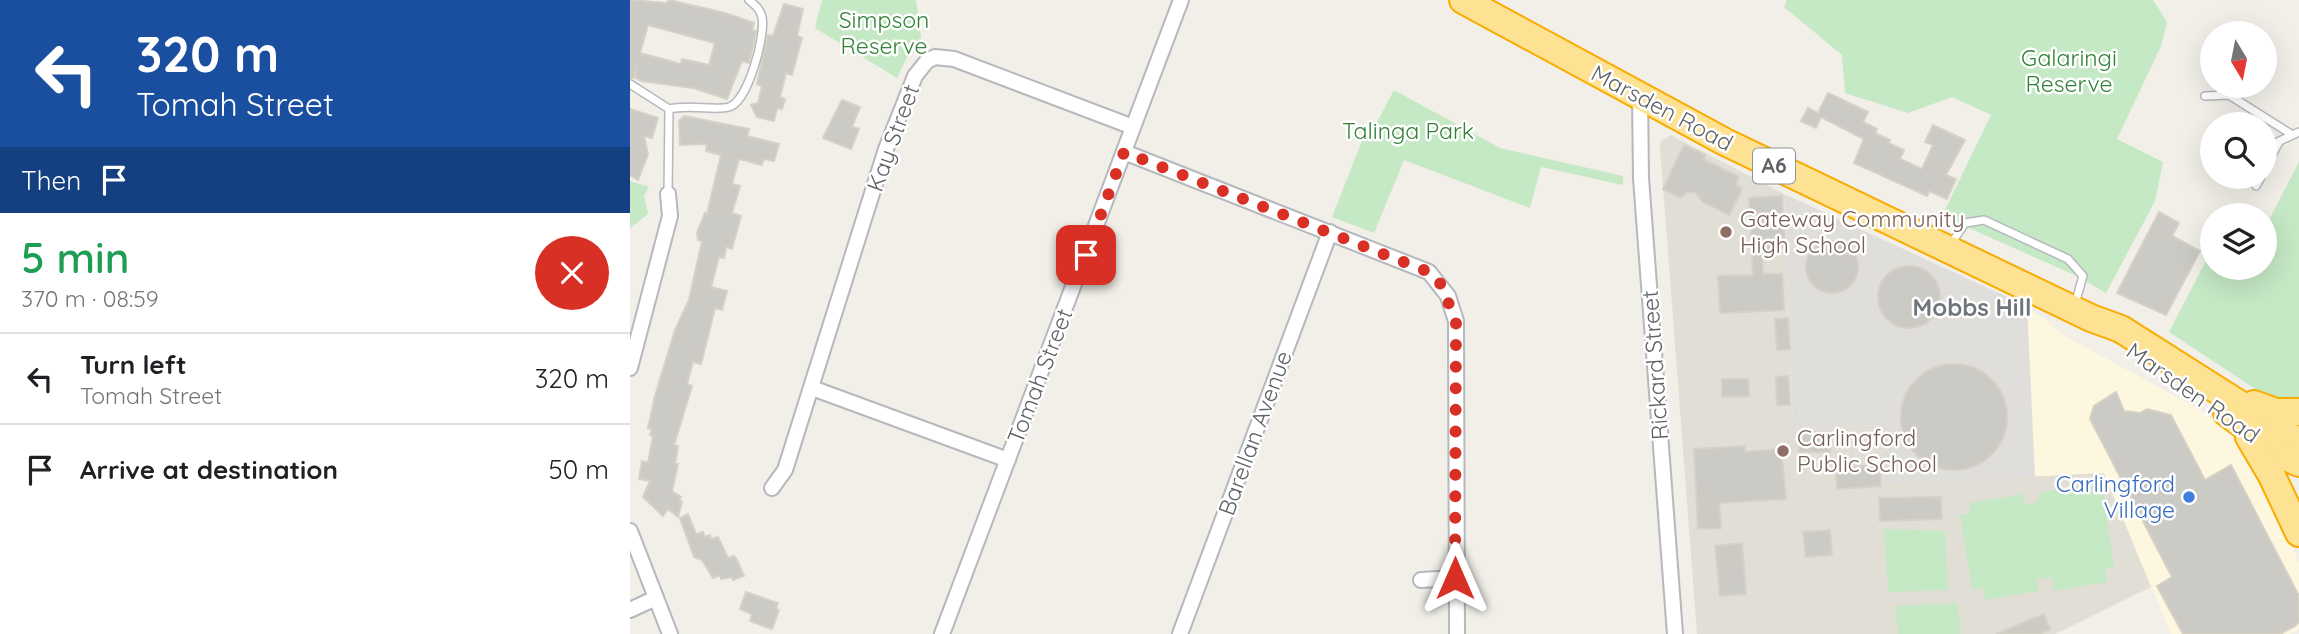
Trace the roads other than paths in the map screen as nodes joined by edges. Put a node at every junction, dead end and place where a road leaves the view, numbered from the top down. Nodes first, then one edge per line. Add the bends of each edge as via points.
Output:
1 (749, 0) edge
2 (1181, 0) edge
3 (1463, 0) edge
4 (630, 84) edge
5 (1640, 96) junction
6 (2234, 98) edge
7 (669, 108) junction
8 (1133, 127) junction
9 (2295, 133) edge
10 (2279, 142) joint
11 (2277, 146) edge
12 (1124, 152) junction
13 (668, 194) joint
14 (1330, 232) junction
15 (1950, 248) junction
16 (2083, 313) junction
17 (630, 368) edge
18 (813, 388) junction
19 (2228, 397) junction
20 (2299, 412) edge
21 (2243, 427) junction
22 (2299, 442) edge
23 (1008, 460) junction
24 (2299, 463) edge
25 (772, 488) dead end
26 (630, 531) edge
27 (2299, 533) edge
28 (1455, 578) junction
29 (1421, 580) dead end
30 (656, 598) junction
31 (630, 610) edge
32 (670, 634) edge
33 (942, 634) edge
34 (1180, 634) edge
35 (1457, 634) edge
36 (1675, 634) edge

1 - 7 lane via 759,9 762,30 741,100 729,107
2 - 8 street, Tomah Street
3 - 5 highway, Marsden Road / A6
4 - 7 lane
5 - 15 highway, Marsden Road / A6 via 1758,158
5 - 36 street, Rickard Street via 1641,178
6 - 9 lane
7 - 13 lane
8 - 12 street, Tomah Street
8 - 18 street, Kay Street via 954,59 927,61 915,76 886,149
9 - 10 lane
10 - 11 lane
12 - 14 street
12 - 23 street, Tomah Street
13 - 17 street via 667,228
14 - 28 street via 1429,272 1453,307 1457,342
14 - 34 street, Barellan Avenue
15 - 16 highway, Marsden Road / A6
15 - 16 lane via 1965,223 1984,220 2068,259 2083,276
16 - 19 highway, Marsden Road / A6 via 2132,335
16 - 21 highway, Marsden Road / A6
18 - 23 street
18 - 25 street, Kay Street via 785,470
19 - 20 highway via 2276,412
19 - 22 highway, Marsden Road / A6
21 - 24 highway, Marsden Road / A6
21 - 27 highway, A6
23 - 33 street, Tomah Street
26 - 30 street
28 - 29 street
28 - 35 street
30 - 31 street
30 - 32 street

